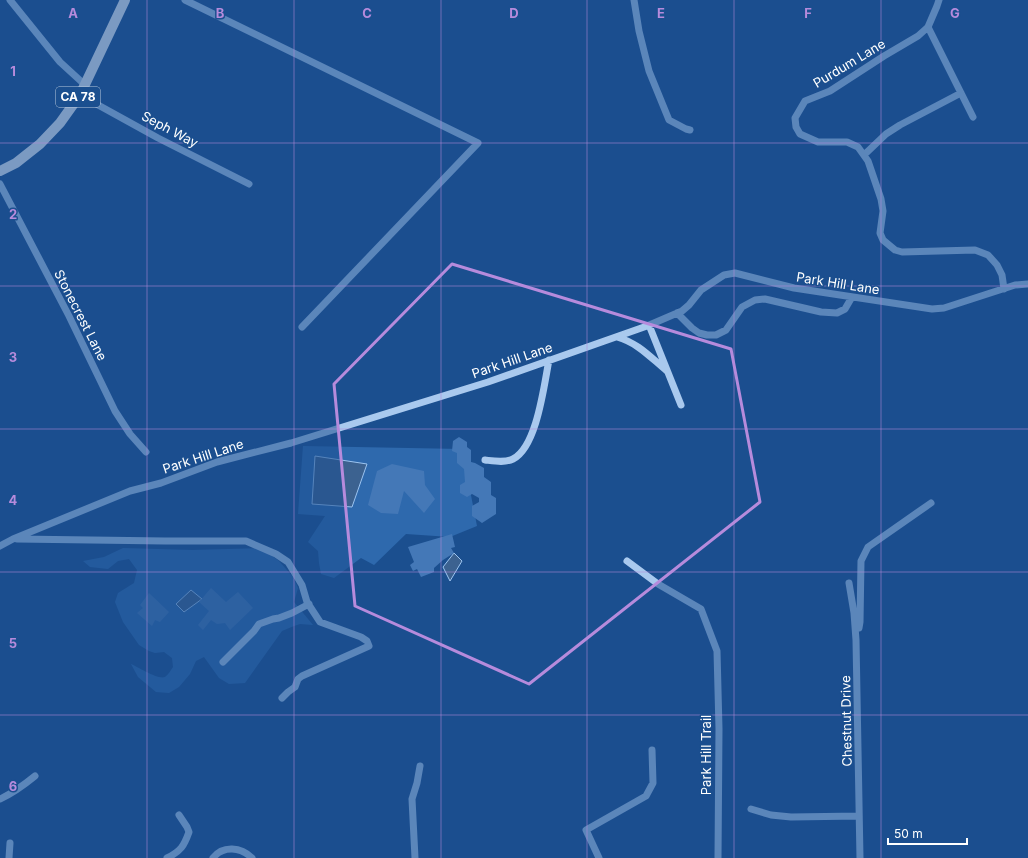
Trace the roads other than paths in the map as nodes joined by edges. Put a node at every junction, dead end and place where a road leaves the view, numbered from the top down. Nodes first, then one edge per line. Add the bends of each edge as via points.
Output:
1 (10, 0) edge
2 (125, 0) edge
3 (186, 0) edge
4 (634, 0) edge
5 (939, 0) edge
6 (928, 28) junction
7 (84, 84) junction
8 (961, 93) junction
9 (80, 94) junction
10 (973, 117) dead end
11 (690, 130) dead end
12 (864, 155) junction
13 (0, 171) edge
14 (0, 184) edge
15 (249, 184) dead end
16 (1028, 284) edge
17 (1004, 289) junction
18 (852, 297) junction
19 (677, 313) junction
20 (649, 325) junction
21 (302, 328) dead end
22 (617, 337) junction
23 (549, 360) junction
24 (668, 373) junction
25 (681, 405) dead end
26 (146, 452) dead end
27 (485, 460) dead end
28 (930, 504) dead end
29 (13, 539) junction
30 (0, 546) edge
31 (627, 561) dead end
32 (849, 583) dead end
33 (309, 604) junction
34 (856, 640) junction
35 (223, 662) dead end
36 (282, 698) dead end
37 (652, 750) dead end
38 (420, 766) dead end
39 (35, 776) dead end
40 (0, 799) edge
41 (751, 809) dead end
42 (179, 815) dead end
43 (859, 816) junction
44 (10, 843) dead end
45 (9, 858) edge
46 (167, 858) edge
47 (213, 858) edge
48 (252, 858) edge
49 (415, 858) edge
50 (599, 858) edge
51 (718, 858) edge
52 (860, 858) edge

1 - 7 street via 60,62
2 - 7 main road, CA 78
3 - 21 street via 478,143
4 - 11 street via 649,71 669,120
5 - 6 street, Purdum Lane
6 - 8 street
6 - 12 street, Purdum Lane via 830,91 806,101 796,118 796,127 800,134 818,142 847,142 858,147
7 - 9 main road, CA 78
8 - 10 street
8 - 12 street via 900,125 886,134
9 - 13 main road, CA 78 via 60,123 40,144 16,163
9 - 15 street, Seph Way via 158,138
12 - 17 street, Purdum Lane via 881,199 882,240 902,252 975,250 988,255 1002,275
14 - 26 street, Stonecrest Lane via 115,411
16 - 17 street, Park Hill Lane
17 - 18 street, Park Hill Lane via 944,308 932,309
18 - 19 street, Park Hill Lane via 794,288 735,273 724,275 701,290 689,305
18 - 19 street via 845,309 837,313 821,312 765,299 755,300 742,307 726,330 716,335 700,333
19 - 20 street, Park Hill Lane
20 - 22 street, Park Hill Lane
20 - 24 street
22 - 23 street, Park Hill Lane
22 - 24 street via 628,340 644,350
23 - 27 street via 536,422 527,445 517,457 507,461
23 - 29 street, Park Hill Lane via 488,382 291,443 217,462 161,483 130,491
24 - 25 street
28 - 34 street via 868,547 861,561 860,622
29 - 30 street, Park Hill Lane
29 - 33 street via 246,541 288,562 302,585
31 - 51 street, Park Hill Trail via 658,584 701,608 717,651
32 - 34 street, Chestnut Drive
33 - 35 street via 292,613 259,624
33 - 36 street via 320,622 361,637 369,646 302,676 295,687
34 - 43 street, Chestnut Drive
37 - 50 street via 653,783 646,796 586,830
38 - 49 street via 412,799
39 - 40 street
41 - 43 street via 791,817
42 - 46 street via 189,832 182,848
43 - 52 street, Chestnut Drive
44 - 45 street
47 - 48 street via 223,850 236,848

